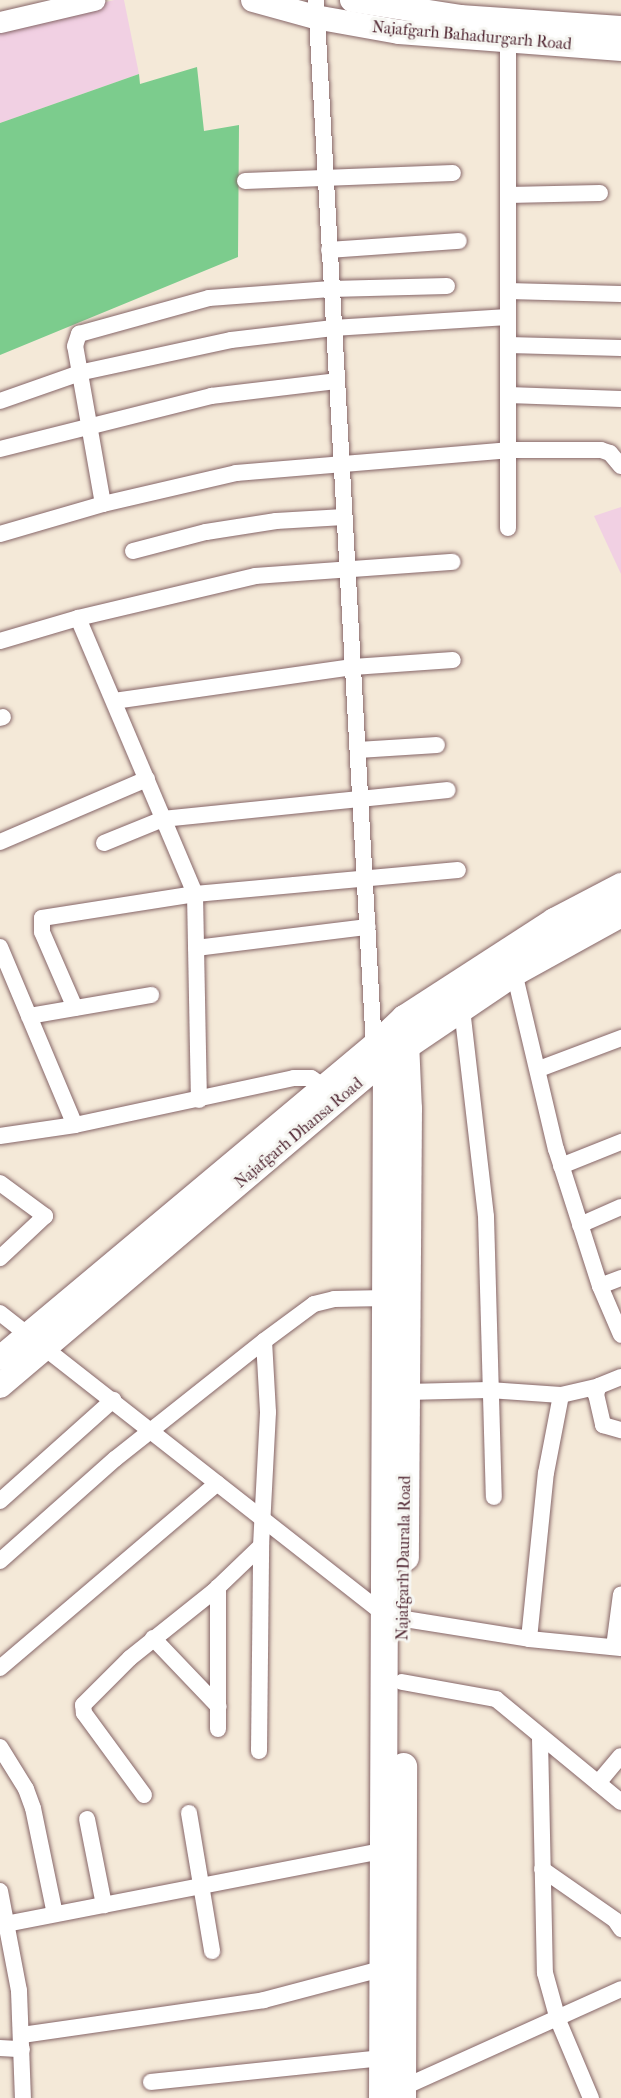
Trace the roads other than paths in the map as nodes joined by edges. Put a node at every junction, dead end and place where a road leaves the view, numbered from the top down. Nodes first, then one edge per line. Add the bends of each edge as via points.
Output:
1 (94, 0) edge
2 (253, 0) edge
3 (352, 0) edge
4 (316, 9) edge
5 (0, 22) edge
6 (621, 28) edge
7 (508, 30) junction
8 (621, 49) edge
9 (453, 173) dead end
10 (324, 176) junction
11 (245, 181) dead end
12 (600, 193) dead end
13 (508, 195) junction
14 (459, 241) dead end
15 (329, 250) junction
16 (447, 286) dead end
17 (330, 289) junction
18 (508, 291) junction
19 (621, 294) edge
20 (508, 317) junction
21 (333, 328) junction
22 (508, 345) junction
23 (621, 348) edge
24 (80, 373) junction
25 (336, 381) junction
26 (508, 395) junction
27 (621, 399) edge
28 (0, 401) edge
29 (89, 424) junction
30 (0, 449) edge
31 (508, 450) junction
32 (340, 462) junction
33 (621, 466) edge
34 (104, 504) junction
35 (344, 518) junction
36 (508, 528) dead end
37 (0, 534) edge
38 (133, 551) dead end
39 (453, 562) dead end
40 (346, 567) junction
41 (78, 618) junction
42 (0, 641) edge
43 (453, 660) dead end
44 (353, 668) junction
45 (114, 701) junction
46 (437, 745) dead end
47 (358, 750) junction
48 (147, 779) junction
49 (448, 790) dead end
50 (360, 796) junction
51 (164, 819) junction
52 (0, 842) edge
53 (104, 843) dead end
54 (458, 870) dead end
55 (365, 877) junction
56 (621, 886) edge
57 (195, 894) junction
58 (621, 913) edge
59 (368, 927) junction
60 (0, 947) edge
61 (196, 948) junction
62 (514, 972) junction
63 (152, 995) dead end
64 (75, 1008) junction
65 (462, 1009) junction
66 (29, 1016) junction
67 (621, 1038) edge
68 (391, 1041) junction
69 (539, 1069) junction
70 (326, 1087) junction
71 (199, 1100) junction
72 (75, 1125) junction
73 (0, 1136) edge
74 (621, 1142) edge
75 (561, 1166) junction
76 (0, 1183) edge
77 (621, 1207) edge
78 (580, 1225) junction
79 (0, 1258) edge
80 (621, 1278) edge
81 (600, 1286) junction
82 (387, 1298) junction
83 (0, 1313) edge
84 (621, 1335) edge
85 (35, 1341) junction
86 (264, 1341) junction
87 (0, 1358) edge
88 (621, 1377) edge
89 (0, 1386) edge
90 (599, 1386) junction
91 (489, 1390) junction
92 (406, 1392) junction
93 (561, 1395) junction
94 (113, 1400) junction
95 (151, 1429) junction
96 (621, 1430) edge
97 (217, 1482) junction
98 (494, 1497) dead end
99 (0, 1501) edge
100 (263, 1520) junction
101 (261, 1546) junction
102 (0, 1562) edge
103 (218, 1587) junction
104 (621, 1594) edge
105 (395, 1617) junction
106 (153, 1638) junction
107 (529, 1639) junction
108 (617, 1648) edge
109 (0, 1668) edge
110 (402, 1682) junction
111 (219, 1707) junction
112 (218, 1729) dead end
113 (540, 1739) junction
114 (0, 1747) edge
115 (259, 1751) dead end
116 (621, 1756) edge
117 (597, 1783) junction
118 (144, 1795) dead end
119 (621, 1802) edge
120 (189, 1813) dead end
121 (87, 1819) dead end
122 (394, 1849) junction
123 (542, 1869) junction
124 (201, 1886) junction
125 (0, 1891) edge
126 (104, 1905) junction
127 (55, 1914) junction
128 (3, 1925) edge
129 (621, 1929) edge
130 (212, 1950) dead end
131 (381, 1969) junction
132 (621, 1989) edge
133 (558, 2020) junction
134 (22, 2042) junction
135 (0, 2048) edge
136 (382, 2058) junction
137 (151, 2082) dead end
138 (395, 2095) edge
139 (23, 2098) edge
140 (591, 2098) edge

1 - 5 street
2 - 4 main road, Najafgarh Bahadurgarh Road
3 - 7 main road, Najafgarh Bahadurgarh Road
4 - 7 main road, Najafgarh Bahadurgarh Road via 399,32
4 - 10 street
6 - 7 main road, Najafgarh Bahadurgarh Road
7 - 8 main road, Najafgarh Bahadurgarh Road
7 - 13 street
9 - 10 street
10 - 11 street
10 - 15 street
12 - 13 street
13 - 18 street
14 - 15 street
15 - 17 street
16 - 17 street
17 - 21 street
17 - 24 street via 209,298 79,334 75,346
18 - 19 street
18 - 20 street
20 - 21 street
20 - 22 street
21 - 24 street via 203,345
21 - 25 street
22 - 23 street
22 - 26 street
24 - 28 street
24 - 29 street
25 - 29 street via 211,396
25 - 32 street
26 - 27 street
26 - 31 street
29 - 30 street
29 - 34 street
31 - 32 street
31 - 33 street via 601,450 610,453
31 - 36 street
32 - 34 street via 236,473
32 - 35 street
34 - 37 street
35 - 38 street via 264,522
35 - 40 street
39 - 40 street
40 - 41 street via 256,576
40 - 44 street
41 - 42 street
41 - 45 street
43 - 44 street
44 - 45 street
44 - 47 street
45 - 48 street
46 - 47 street
47 - 50 street
48 - 51 street
48 - 52 street
49 - 50 street
50 - 51 street
50 - 55 street
51 - 53 street
51 - 57 street
54 - 55 street
55 - 57 street
55 - 59 street
56 - 68 main road, Najafgarh Dhansa Road via 554,921
57 - 61 street
57 - 64 street via 42,918 42,932
58 - 62 main road, Najafgarh Dhansa Road
59 - 61 street
59 - 68 street
60 - 66 street
61 - 71 street
62 - 65 main road, Najafgarh Dhansa Road
62 - 69 street
63 - 64 street
64 - 66 street
65 - 68 main road, Najafgarh Dhansa Road
65 - 91 street via 486,1216
66 - 72 street
67 - 69 street
68 - 70 main road, Najafgarh Dhansa Road
68 - 82 main road, Najafgarh Daurala Road
68 - 85 main road, Najafgarh Dhansa Road
68 - 92 main road, Najafgarh Daurala Road
69 - 75 street
70 - 71 street via 304,1078
70 - 85 main road, Najafgarh Dhansa Road
71 - 72 street
72 - 73 street
74 - 75 street
75 - 78 street
76 - 79 street via 45,1216
77 - 78 street
78 - 81 street
80 - 81 street
81 - 84 street
82 - 86 street via 334,1299 314,1304
82 - 105 main road, Najafgarh Daurala Road
83 - 85 street
85 - 87 main road, Najafgarh Dhansa Road
85 - 89 main road, Najafgarh Dhansa Road
85 - 94 street
86 - 95 street
86 - 100 street via 268,1412
88 - 90 street
90 - 93 street
90 - 96 street via 596,1394 603,1425
91 - 92 street
91 - 93 street
91 - 98 street
92 - 105 main road, Najafgarh Daurala Road
93 - 107 street via 546,1473
94 - 95 street
94 - 99 street
95 - 97 street
95 - 102 street
97 - 100 street
97 - 109 street
100 - 101 street
100 - 105 street
101 - 103 street
101 - 115 street
103 - 106 street
103 - 111 street
104 - 108 street
105 - 107 street
105 - 110 main road, Najafgarh Daurala Road
105 - 122 main road, Najafgarh Daurala Road
106 - 111 street
106 - 118 street via 83,1706 84,1713
107 - 108 street
110 - 113 street via 496,1699
110 - 122 main road, Najafgarh Daurala Road
111 - 112 street
113 - 117 street
113 - 123 street
114 - 127 street via 33,1808
116 - 117 street
117 - 119 street
120 - 124 street
121 - 126 street
122 - 124 street
122 - 131 main road, Najafgarh Daurala Road
122 - 138 main road, Najafgarh Daurala Road
123 - 129 street via 615,1920
123 - 133 street via 546,1973
124 - 126 street
124 - 130 street
125 - 128 street
126 - 127 street
127 - 128 street
128 - 134 street via 19,1991
131 - 134 street via 264,2000
131 - 136 main road, Najafgarh Daurala Road
132 - 133 street
133 - 138 street
133 - 140 street
134 - 135 street
134 - 139 street
136 - 137 street
136 - 138 main road, Najafgarh Daurala Road

